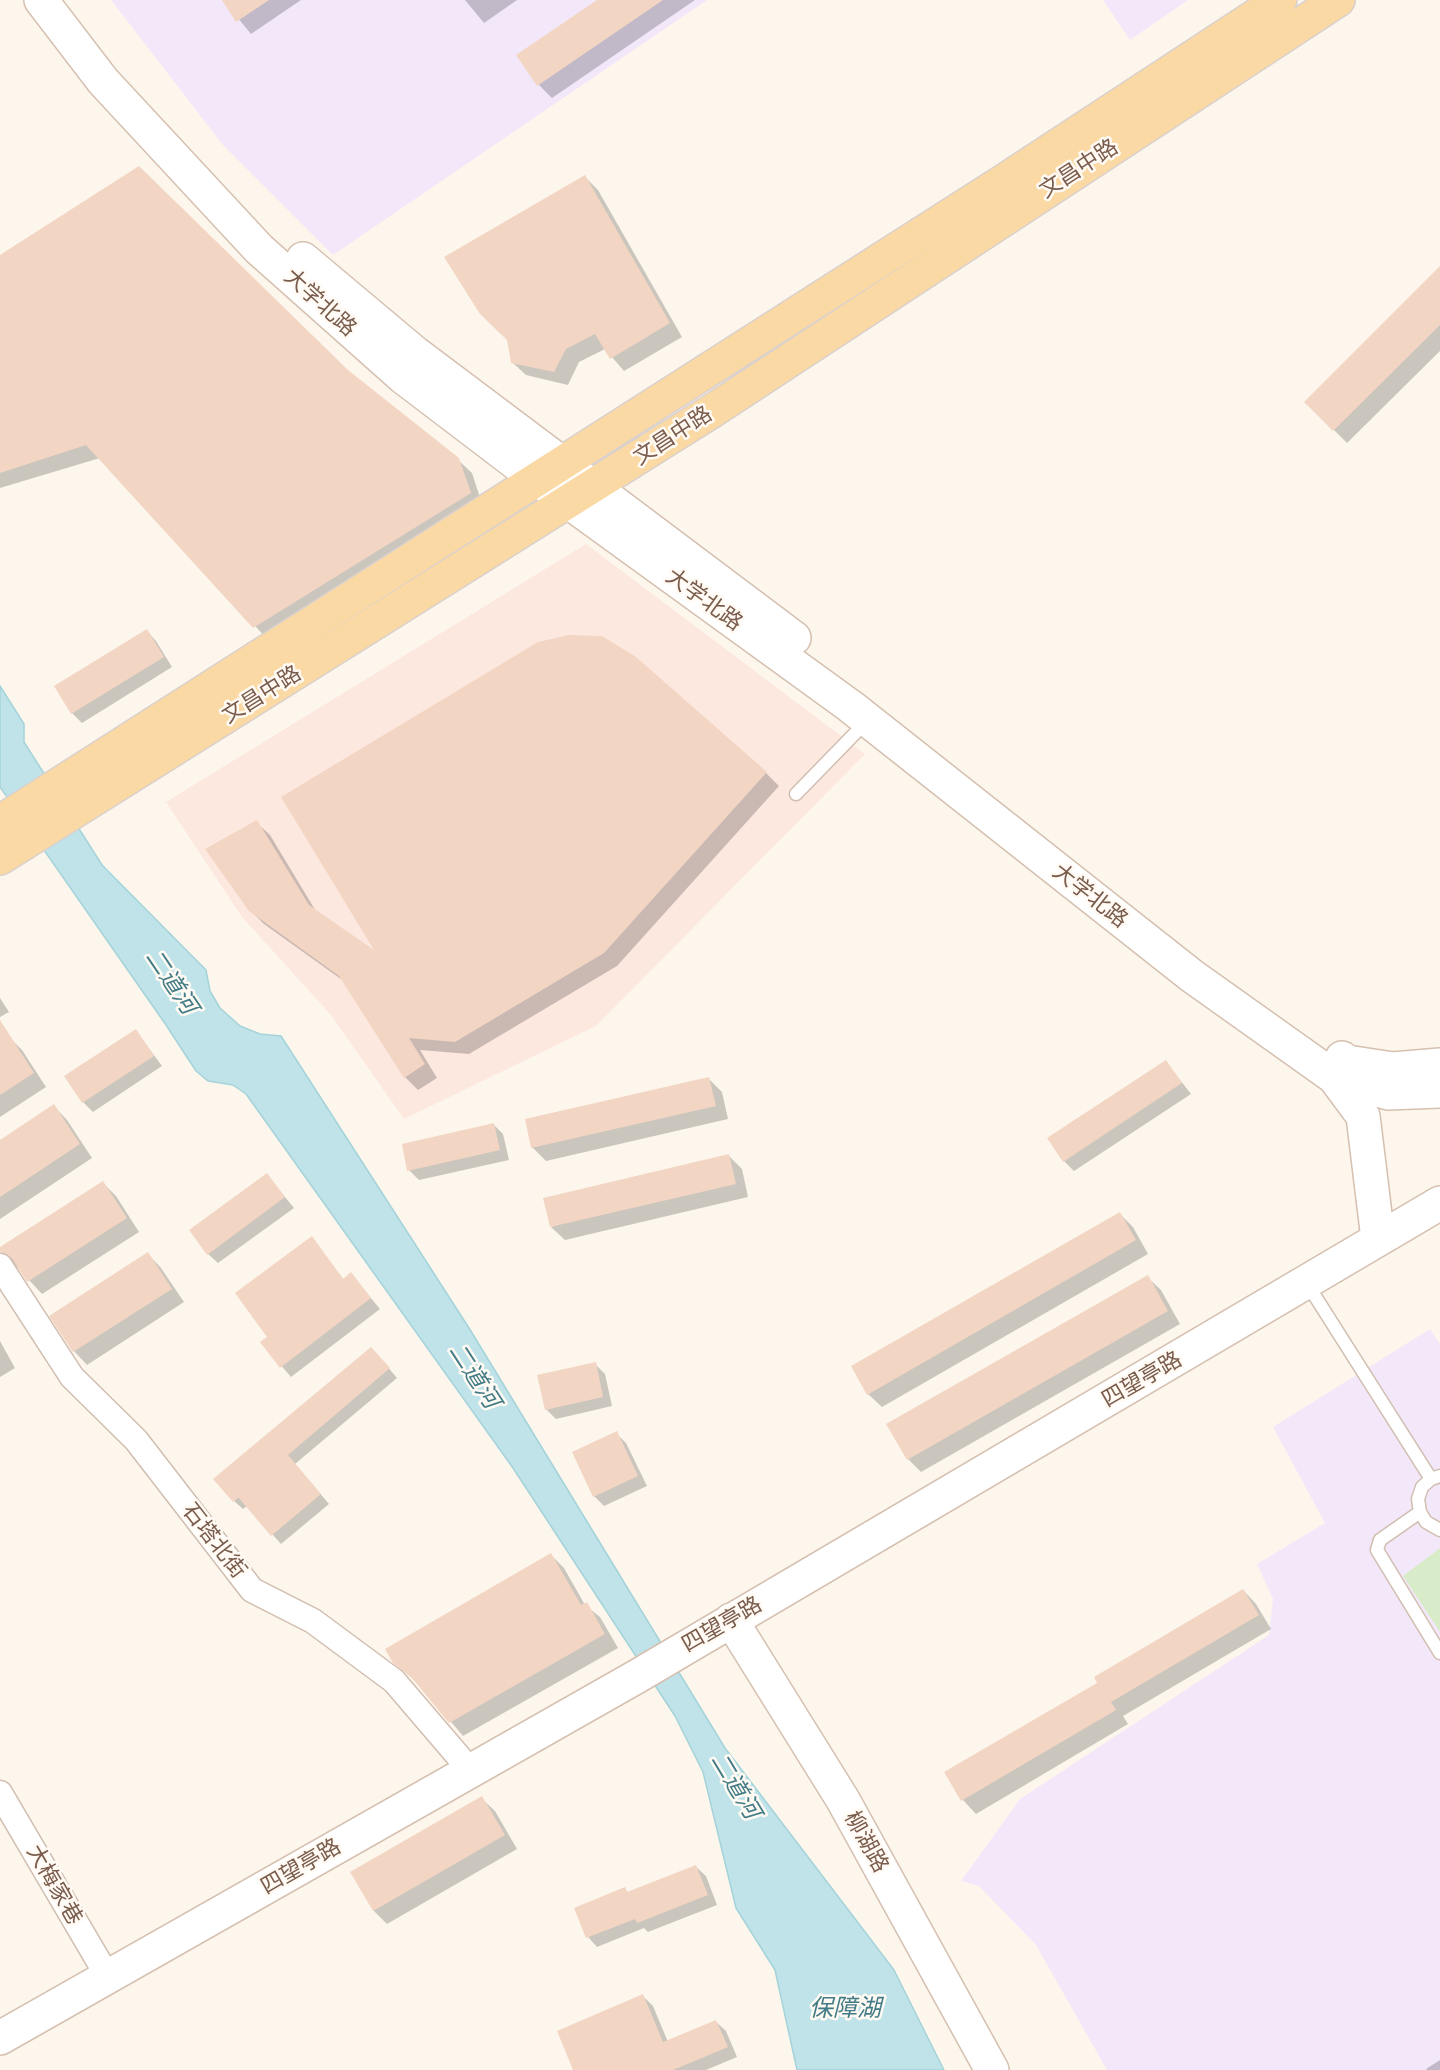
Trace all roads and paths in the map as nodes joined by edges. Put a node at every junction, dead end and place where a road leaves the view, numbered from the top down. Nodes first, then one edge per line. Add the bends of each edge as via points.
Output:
1 (41, 0) edge
2 (70, 0) edge
3 (1280, 0) edge
4 (1338, 0) edge
5 (549, 471) junction
6 (581, 495) junction
7 (868, 720) junction
8 (796, 794) dead end
9 (5, 837) edge
10 (1440, 1065) edge
11 (1334, 1077) junction
12 (1440, 1091) edge
13 (1440, 1203) edge
14 (1378, 1239) junction
15 (0, 1266) edge
16 (1306, 1282) junction
17 (1436, 1477) edge
18 (1420, 1512) junction
19 (1440, 1530) edge
20 (731, 1620) junction
21 (1440, 1653) edge
22 (471, 1771) junction
23 (0, 1793) edge
24 (108, 1977) junction
25 (0, 2038) edge
26 (992, 2070) edge

1 - 5 street, 大学北路 via 103,81 259,249 403,377
2 - 5 street, 大学北路 via 123,70 267,227
3 - 5 main road, 文昌中路
4 - 6 main road, 文昌中路
5 - 6 street, 大学北路
5 - 9 main road, 文昌中路 via 84,768
6 - 7 street, 大学北路
6 - 9 main road, 文昌中路 via 84,807
6 - 10 street, 大学北路 via 774,622 1203,963 1347,1062 1393,1069
7 - 8 lane
7 - 11 street, 大学北路 via 1192,976
11 - 12 street, 大学北路 via 1388,1093
11 - 14 street via 1363,1116
13 - 14 street, 四望亭路
14 - 16 street, 四望亭路
15 - 22 street, 石塔北街 via 72,1377 136,1440 252,1590 313,1621 394,1681
16 - 17 lane
16 - 20 street, 四望亭路
17 - 18 lane via 1420,1493
18 - 19 lane via 1426,1522
18 - 21 lane via 1380,1539 1377,1550
20 - 22 street, 四望亭路
20 - 26 street, 柳湖路 via 843,1800
22 - 24 street, 四望亭路
23 - 24 street, 大梅家巷
24 - 25 street, 四望亭路

